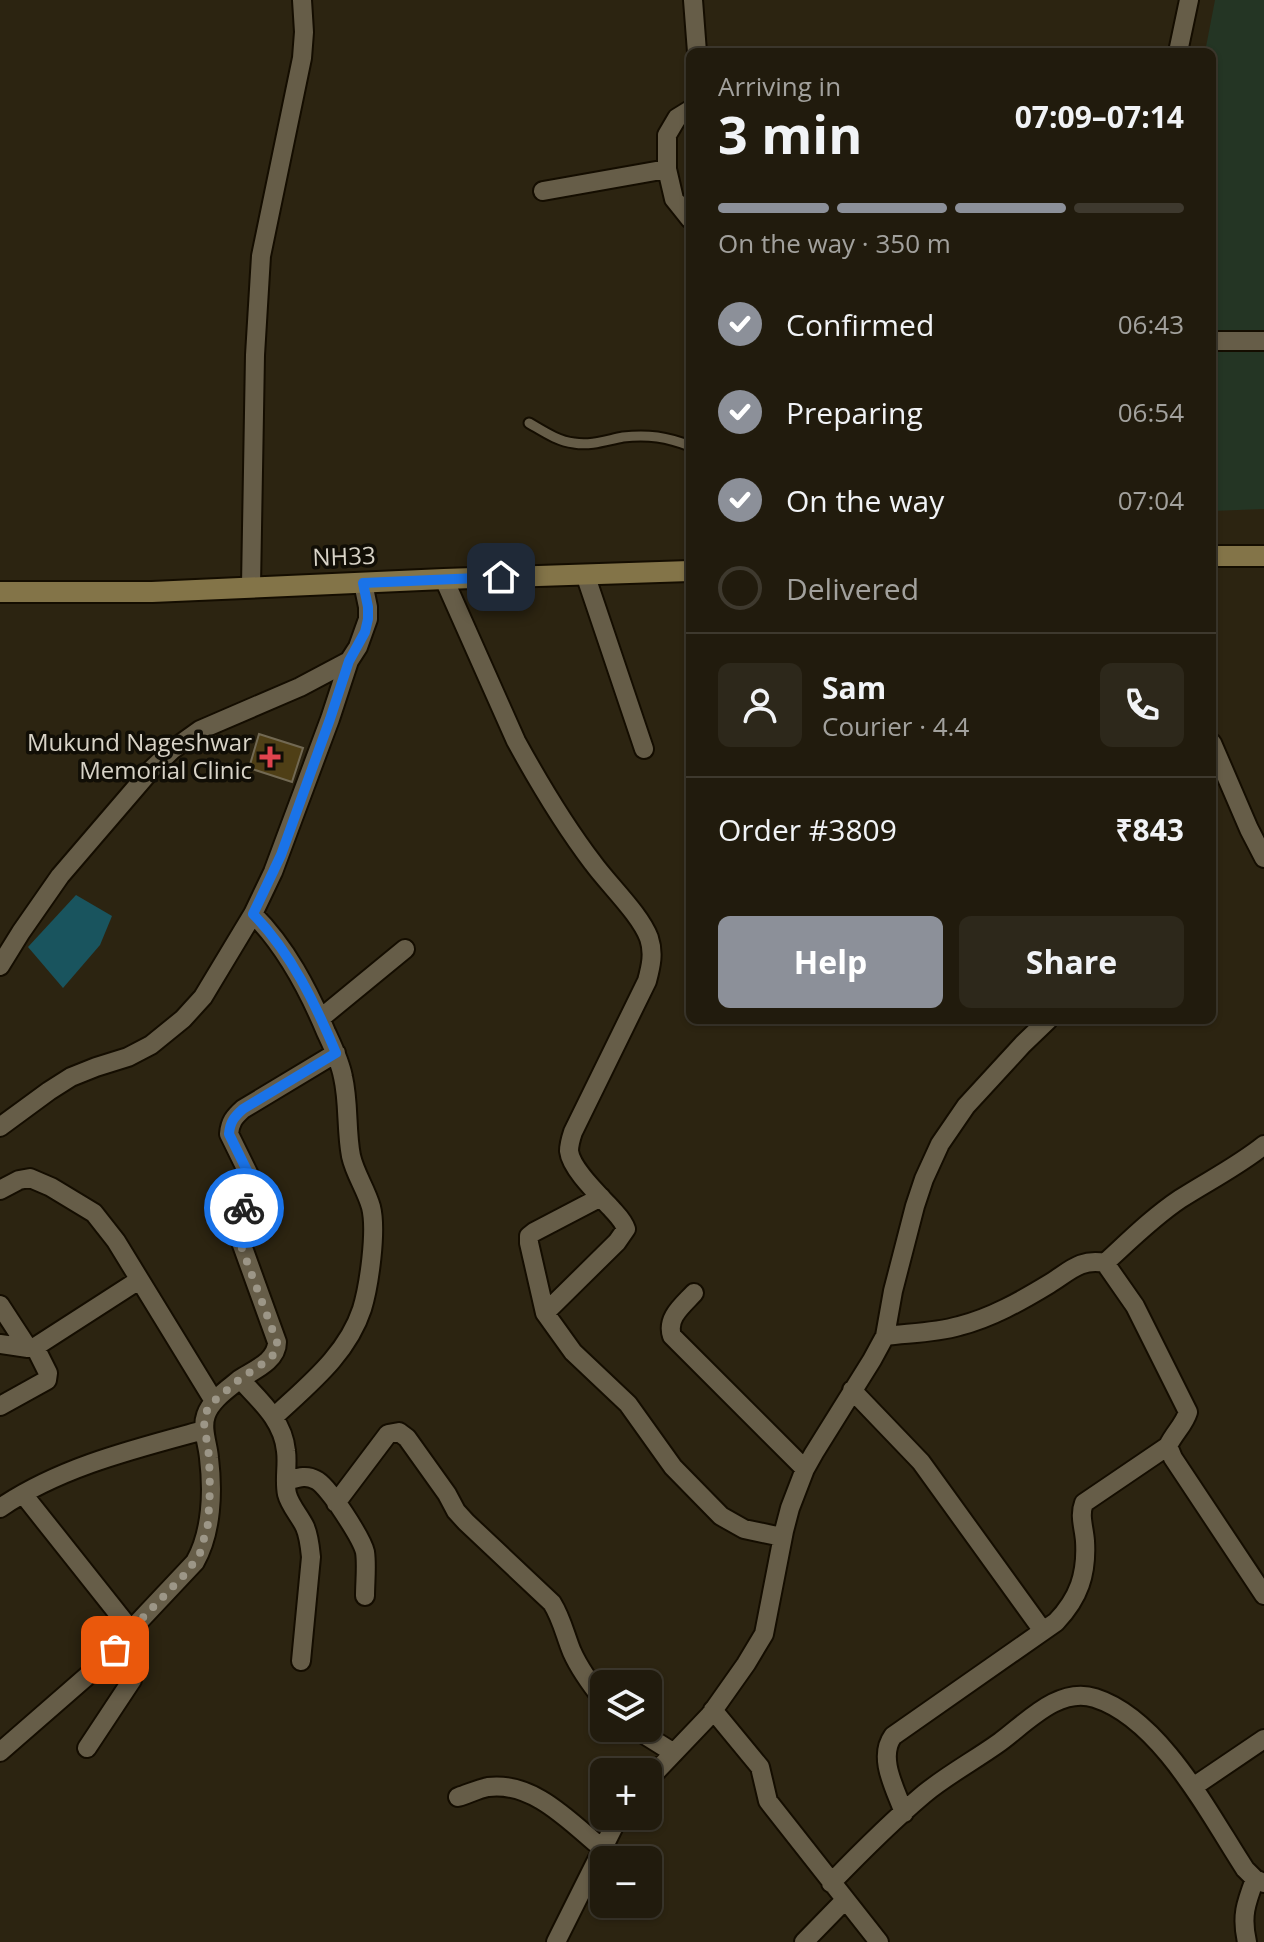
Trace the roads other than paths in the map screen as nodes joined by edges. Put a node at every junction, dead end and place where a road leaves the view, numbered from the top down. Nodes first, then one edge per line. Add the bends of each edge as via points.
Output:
1 (302, 0) edge
2 (693, 0) edge
3 (1189, 0) edge
4 (697, 48) edge
5 (1179, 48) edge
6 (686, 112) edge
7 (667, 169) junction
8 (543, 191) dead end
9 (686, 214) edge
10 (1216, 341) edge
11 (1264, 341) edge
12 (529, 423) dead end
13 (686, 445) edge
14 (1216, 556) edge
15 (1264, 556) edge
16 (686, 571) edge
17 (585, 574) junction
18 (444, 579) junction
19 (363, 583) junction
20 (251, 586) junction
21 (0, 592) edge
22 (349, 661) junction
23 (644, 749) dead end
24 (1216, 752) edge
25 (1264, 858) edge
26 (253, 914) junction
27 (405, 949) dead end
28 (0, 966) edge
29 (321, 1018) junction
30 (1044, 1024) edge
31 (336, 1053) junction
32 (0, 1127) edge
33 (1264, 1145) edge
34 (0, 1190) edge
35 (601, 1197) junction
36 (1105, 1263) junction
37 (139, 1280) junction
38 (694, 1293) dead end
39 (0, 1305) edge
40 (545, 1313) junction
41 (885, 1336) junction
42 (0, 1344) edge
43 (32, 1348) junction
44 (240, 1379) junction
45 (852, 1390) junction
46 (214, 1401) junction
47 (0, 1406) edge
48 (274, 1417) junction
49 (204, 1430) junction
50 (1168, 1446) junction
51 (805, 1469) junction
52 (286, 1481) junction
53 (23, 1494) junction
54 (336, 1503) junction
55 (0, 1508) edge
56 (782, 1537) junction
57 (1264, 1595) edge
58 (365, 1596) dead end
59 (131, 1630) junction
60 (1043, 1631) junction
61 (113, 1652) junction
62 (301, 1661) dead end
63 (590, 1682) edge
64 (713, 1710) junction
65 (1264, 1739) edge
66 (656, 1742) edge
67 (87, 1748) dead end
68 (0, 1752) edge
69 (674, 1753) junction
70 (662, 1765) edge
71 (1193, 1787) junction
72 (458, 1797) dead end
73 (904, 1813) junction
74 (599, 1846) edge
75 (590, 1875) edge
76 (1259, 1881) edge
77 (831, 1883) junction
78 (845, 1900) junction
79 (556, 1942) edge
80 (804, 1942) edge
81 (879, 1942) edge
82 (1247, 1942) edge

1 - 20 street via 302,58 261,256
2 - 4 street
3 - 5 street
6 - 7 street via 667,135
7 - 8 street
7 - 9 street via 674,199
10 - 11 street
12 - 13 lane via 577,444 657,436
14 - 15 main road
16 - 17 main road, NH33
17 - 18 main road, NH33
17 - 23 street
18 - 19 main road, NH33
18 - 35 street via 530,767 592,862 643,924 652,951 647,981 570,1143 574,1163
19 - 20 main road, NH33
19 - 22 street via 368,619
20 - 21 main road, NH33
22 - 26 street via 281,855
22 - 28 street via 200,730 172,750 60,876
24 - 25 street
26 - 29 street via 288,958
26 - 32 street via 203,997 167,1033 128,1057 71,1077
27 - 29 street
29 - 31 street
30 - 41 street via 966,1106 940,1144 915,1206
31 - 44 street via 243,1109 230,1125 232,1142 259,1195 255,1204 235,1214 234,1227 277,1342 271,1358
31 - 48 street via 344,1079 352,1160 371,1207 369,1274 361,1311 341,1350
33 - 36 street via 1161,1213
34 - 37 street via 30,1178 94,1213
35 - 40 street via 626,1229
35 - 40 street via 529,1236
36 - 41 street via 1081,1264 998,1312 958,1327
36 - 50 street via 1135,1306 1188,1412
37 - 43 street
37 - 46 street
38 - 51 street via 671,1321 672,1336
39 - 43 street
40 - 56 street via 573,1352 628,1404 673,1467 707,1503 734,1525
41 - 45 street
42 - 43 street
43 - 47 street via 47,1380
44 - 46 street
44 - 48 street
45 - 51 street
45 - 60 street via 921,1462
46 - 49 street
48 - 52 street via 286,1451
49 - 53 street via 110,1457
49 - 59 street via 210,1490 200,1553
50 - 57 street
50 - 60 street via 1084,1503 1085,1550 1078,1591 1068,1609
51 - 56 street
52 - 54 street via 315,1479
52 - 62 street via 311,1557
53 - 55 street
53 - 59 street
54 - 58 street via 365,1554
54 - 63 street via 388,1434 399,1432 456,1511 552,1603
56 - 64 street via 764,1634
59 - 61 street
60 - 73 street via 893,1736 886,1752 888,1768
61 - 67 street via 132,1680
61 - 68 street
64 - 69 street
64 - 77 street via 760,1767 768,1801
65 - 71 street
66 - 69 street
69 - 70 street
71 - 73 street via 1128,1715 1077,1695 1048,1706
71 - 76 street via 1245,1869
72 - 74 street via 487,1787 532,1794
73 - 77 street
75 - 79 street
76 - 82 street via 1244,1910
77 - 78 street
78 - 80 street
78 - 81 street

